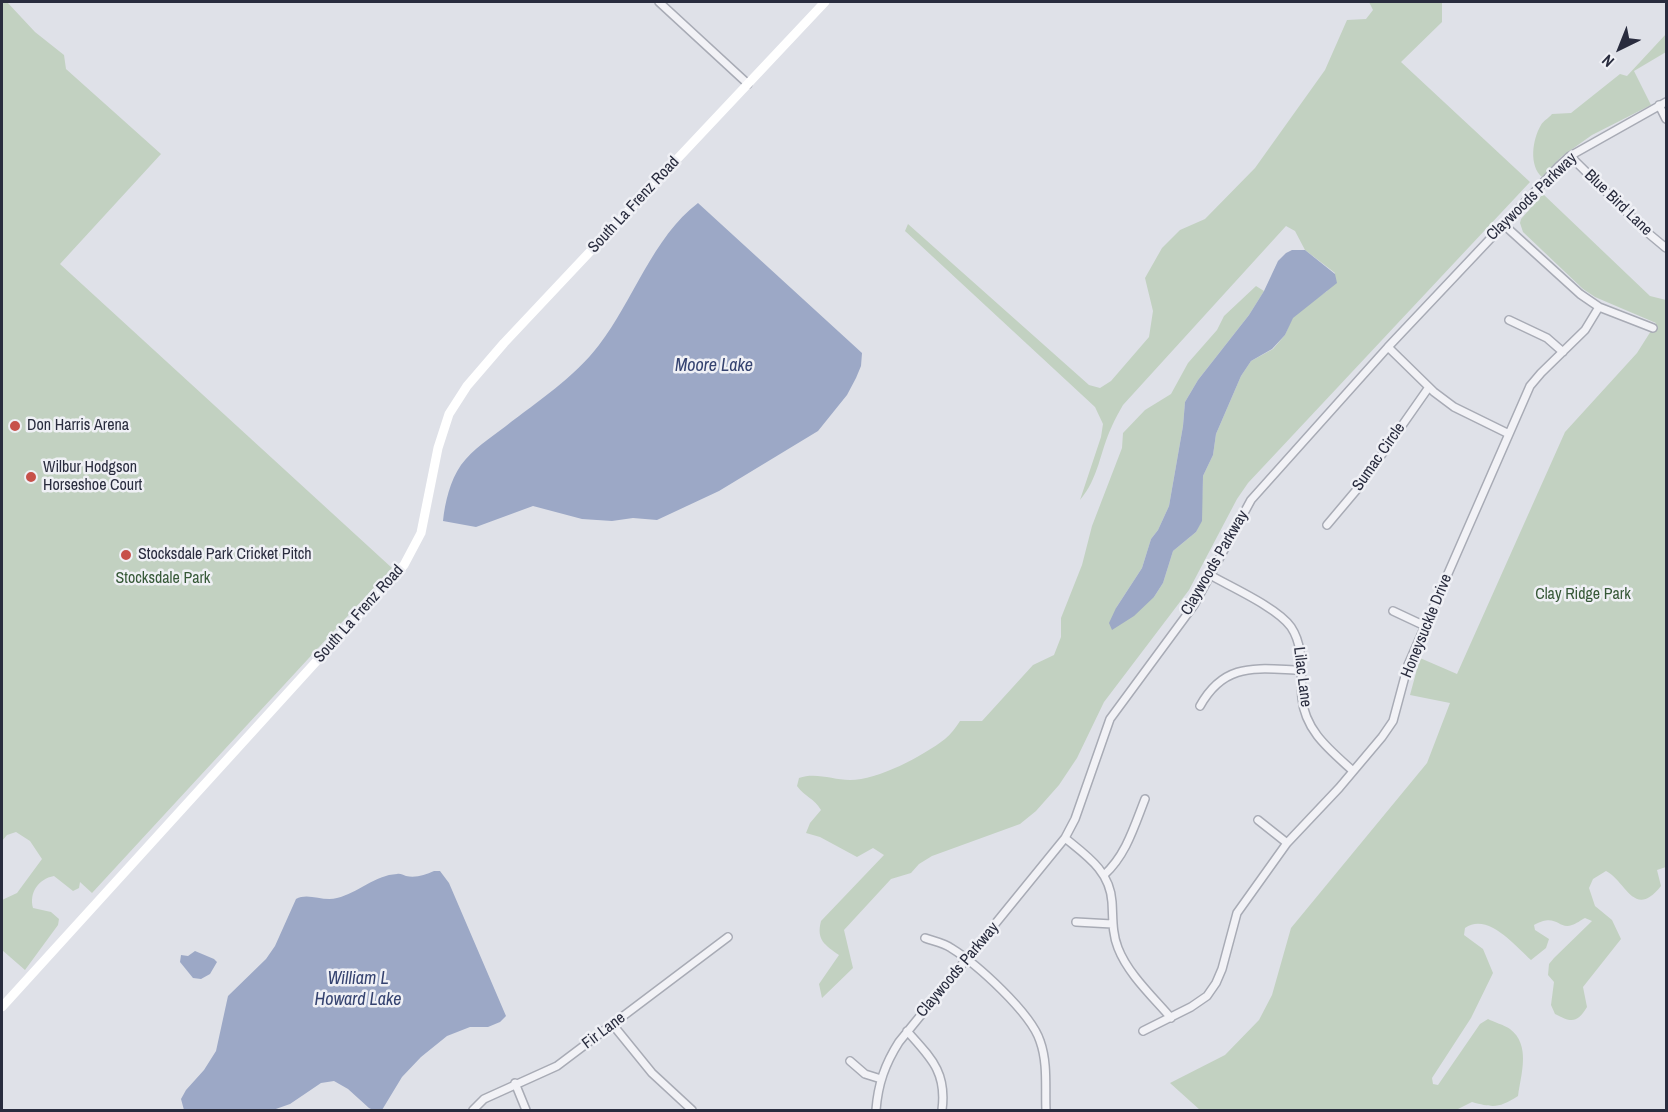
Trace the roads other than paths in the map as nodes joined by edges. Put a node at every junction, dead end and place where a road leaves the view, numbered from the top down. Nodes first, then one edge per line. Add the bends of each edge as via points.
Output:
1 (658, 2) edge
2 (825, 2) edge
3 (748, 84) junction
4 (1663, 103) edge
5 (1666, 119) edge
6 (1570, 156) junction
7 (1503, 224) junction
8 (1666, 248) edge
9 (1599, 307) junction
10 (1509, 320) dead end
11 (1653, 328) dead end
12 (1388, 347) junction
13 (1563, 351) junction
14 (1430, 387) junction
15 (1509, 434) junction
16 (1327, 525) dead end
17 (1210, 575) junction
18 (1393, 611) dead end
19 (1425, 626) junction
20 (1302, 670) junction
21 (1200, 706) dead end
22 (1353, 771) junction
23 (1145, 799) dead end
24 (1258, 819) dead end
25 (1065, 838) junction
26 (1287, 843) junction
27 (1104, 875) junction
28 (1076, 922) dead end
29 (1112, 924) junction
30 (728, 937) dead end
31 (925, 938) dead end
32 (965, 959) junction
33 (2, 1007) edge
34 (1171, 1018) junction
35 (613, 1025) junction
36 (907, 1031) junction
37 (1143, 1031) dead end
38 (850, 1061) dead end
39 (881, 1079) junction
40 (515, 1083) junction
41 (473, 1110) edge
42 (526, 1110) edge
43 (692, 1110) edge
44 (876, 1110) edge
45 (942, 1110) edge
46 (1046, 1110) edge

1 - 3 street
2 - 3 street, South La Frenz Road
3 - 33 street, South La Frenz Road via 457,399 438,448 421,533 404,565
4 - 5 street
4 - 6 street, Claywoods Parkway
6 - 7 street, Claywoods Parkway
6 - 8 street, Blue Bird Lane
7 - 9 street
7 - 12 street, Claywoods Parkway
9 - 11 street
9 - 13 street, Honeysuckle Drive via 1586,330
10 - 13 street via 1548,338
12 - 14 street
12 - 17 street, Claywoods Parkway via 1251,500
13 - 15 street, Honeysuckle Drive via 1530,386
14 - 15 street via 1454,407
14 - 16 street, Sumac Circle via 1359,488
15 - 19 street, Honeysuckle Drive
17 - 20 street, Lilac Lane via 1279,614 1291,626 1298,641
17 - 25 street, Claywoods Parkway via 1194,605 1110,719
18 - 19 street
19 - 22 street, Honeysuckle Drive via 1408,665 1394,721
20 - 21 street via 1242,670 1230,674 1209,690
20 - 22 street, Lilac Lane via 1302,699 1307,718 1319,741
22 - 26 street, Honeysuckle Drive
23 - 27 street via 1117,863
24 - 26 street
25 - 27 street via 1100,867
25 - 32 street, Claywoods Parkway
26 - 34 street, Honeysuckle Drive via 1237,913 1216,983 1207,996
27 - 29 street via 1111,892
28 - 29 street
29 - 34 street via 1118,948
30 - 35 street, Fir Lane
31 - 32 street via 950,947
32 - 36 street, Claywoods Parkway
32 - 46 street via 1022,1011 1036,1030 1045,1062
34 - 37 street, Honeysuckle Drive
35 - 40 street, Fir Lane via 556,1066
35 - 43 street via 652,1073
36 - 39 street, Claywoods Parkway via 890,1056
36 - 45 street via 938,1068 943,1087
38 - 39 street via 865,1074
39 - 44 street, Claywoods Parkway
40 - 41 street, Fir Lane via 484,1099
40 - 42 street

